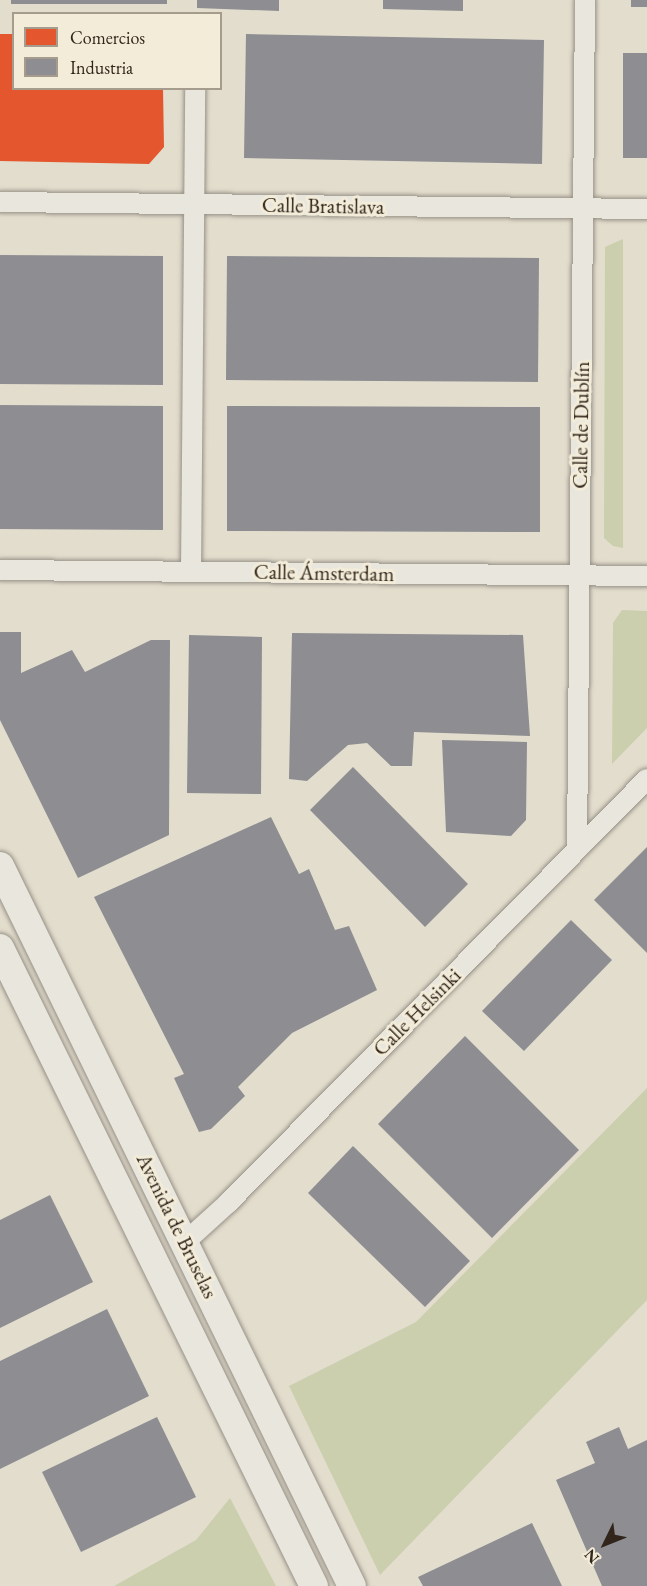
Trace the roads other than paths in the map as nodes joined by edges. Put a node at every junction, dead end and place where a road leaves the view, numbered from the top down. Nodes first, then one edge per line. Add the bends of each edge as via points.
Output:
1 (585, 0) edge
2 (195, 90) edge
3 (0, 202) edge
4 (195, 205) junction
5 (583, 209) junction
6 (647, 209) edge
7 (0, 570) edge
8 (191, 572) junction
9 (580, 575) junction
10 (647, 576) edge
11 (647, 779) edge
12 (577, 849) junction
13 (0, 866) edge
14 (0, 948) edge
15 (185, 1242) junction
16 (154, 1259) junction
17 (314, 1586) edge
18 (352, 1586) edge

1 - 5 street, Calle de Dublín
2 - 4 street
3 - 4 street, Calle Bratislava
4 - 5 street, Calle Bratislava
4 - 8 street
5 - 6 street, Calle Bratislava
5 - 9 street, Calle de Dublín
7 - 8 street, Calle Ámsterdam
8 - 9 street, Calle Ámsterdam
9 - 10 street, Calle Ámsterdam
9 - 12 street, Calle de Dublín
11 - 12 street, Calle Helsinki
12 - 15 street, Calle Helsinki
13 - 15 main road, Avenida de Bruselas
14 - 16 main road, Avenida de Bruselas
15 - 16 main road
15 - 18 main road, Avenida de Bruselas
16 - 17 main road, Avenida de Bruselas

